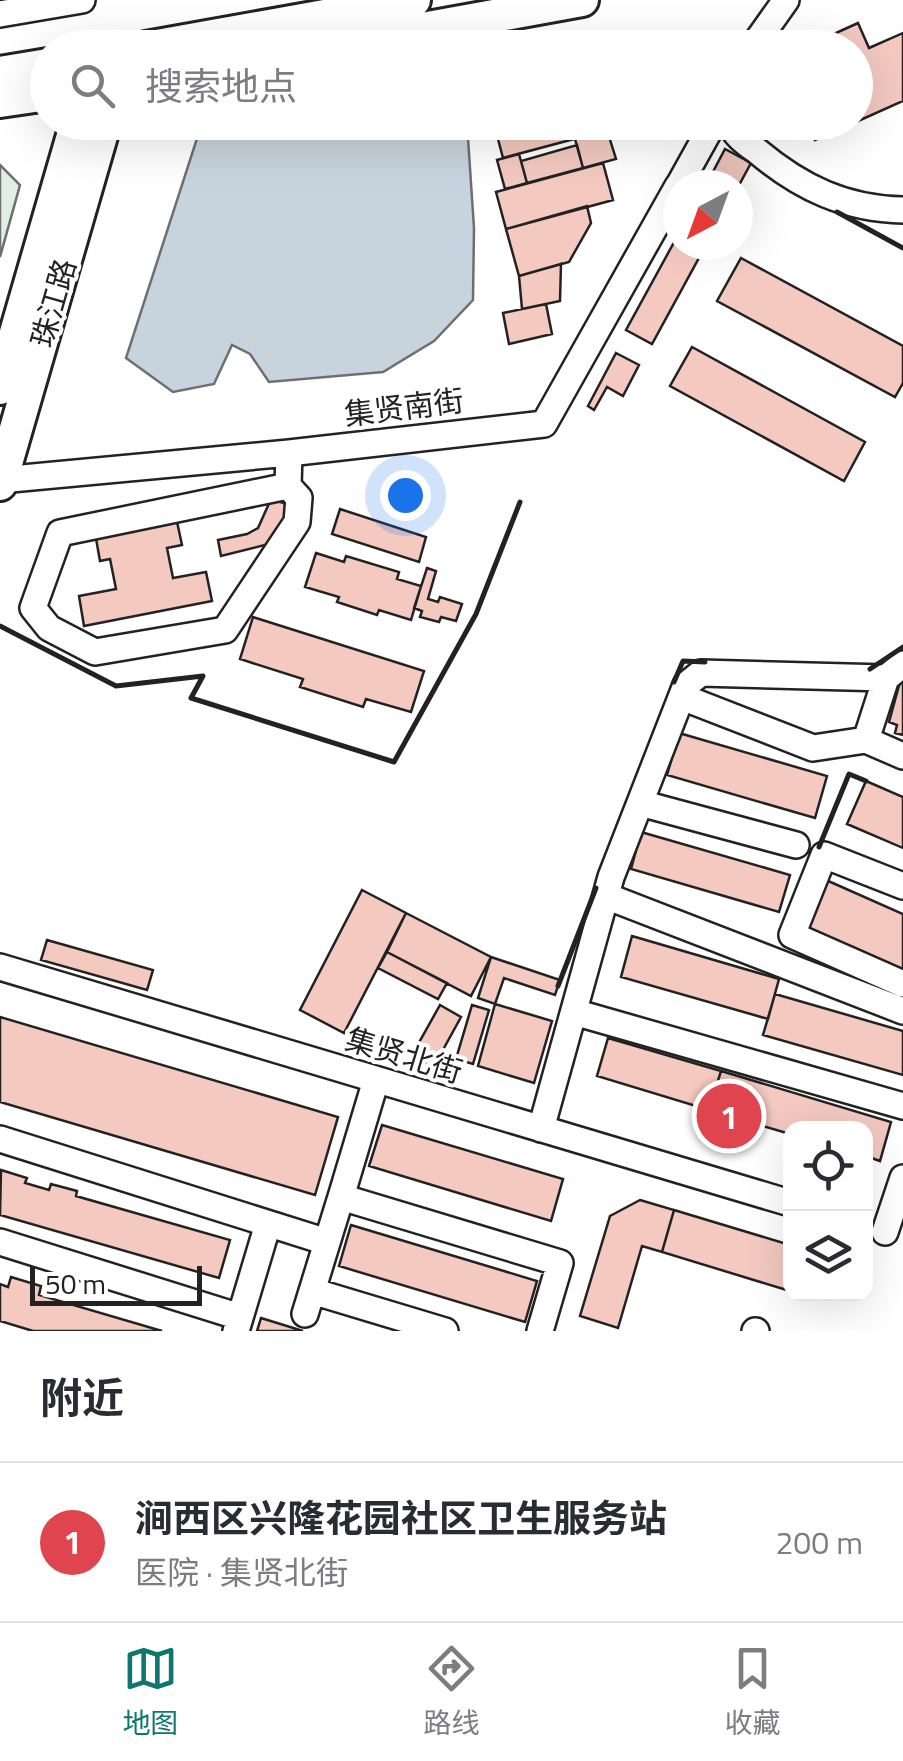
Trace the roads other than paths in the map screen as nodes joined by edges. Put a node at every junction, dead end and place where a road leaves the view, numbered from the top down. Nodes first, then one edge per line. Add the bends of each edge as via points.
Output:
1 (82, 0) edge
2 (414, 0) edge
3 (582, 0) edge
4 (786, 0) edge
5 (0, 14) edge
6 (246, 30) edge
7 (417, 30) edge
8 (765, 30) edge
9 (30, 68) edge
10 (0, 73) edge
11 (30, 97) edge
12 (0, 101) edge
13 (72, 140) edge
14 (100, 140) edge
15 (704, 140) edge
16 (744, 140) edge
17 (687, 170) edge
18 (903, 210) edge
19 (663, 213) edge
20 (0, 388) edge
21 (288, 453) junction
22 (0, 482) edge
23 (288, 486) junction
24 (894, 671) edge
25 (682, 697) junction
26 (866, 740) junction
27 (903, 756) edge
28 (640, 802) junction
29 (796, 845) dead end
30 (903, 886) edge
31 (606, 896) junction
32 (0, 968) edge
33 (903, 984) edge
34 (903, 1011) edge
35 (574, 1012) junction
36 (376, 1080) junction
37 (903, 1106) edge
38 (541, 1129) junction
39 (0, 1139) edge
40 (903, 1178) edge
41 (341, 1197) junction
42 (783, 1202) edge
43 (268, 1224) junction
44 (884, 1232) edge
45 (0, 1242) edge
46 (327, 1242) junction
47 (238, 1324) edge
48 (445, 1331) edge
49 (540, 1331) edge

1 - 5 street
2 - 6 main road
3 - 7 main road
4 - 8 street
9 - 10 main road
11 - 12 main road
13 - 20 main road, 珠江路
14 - 22 main road, 珠江路
15 - 17 street, 集贤南街
16 - 18 street via 819,194 868,209
19 - 21 street, 集贤南街 via 544,424
21 - 22 street, 集贤南街
21 - 23 street
23 - 23 street via 60,533 34,608 49,628 94,652 225,630 297,522 299,498
24 - 25 street via 701,673
24 - 26 street
25 - 26 street via 813,748
25 - 28 street
26 - 27 street
28 - 29 street
28 - 31 street
30 - 33 street via 824,854 792,935
31 - 34 street
31 - 35 street
32 - 36 street, 集贤北街
35 - 37 street
35 - 38 street
36 - 38 street, 集贤北街
36 - 41 street
38 - 42 street, 集贤北街
39 - 43 street
40 - 44 street
41 - 46 street
41 - 49 street via 560,1262
43 - 46 street
43 - 47 street
45 - 47 street
46 - 48 street via 308,1302

